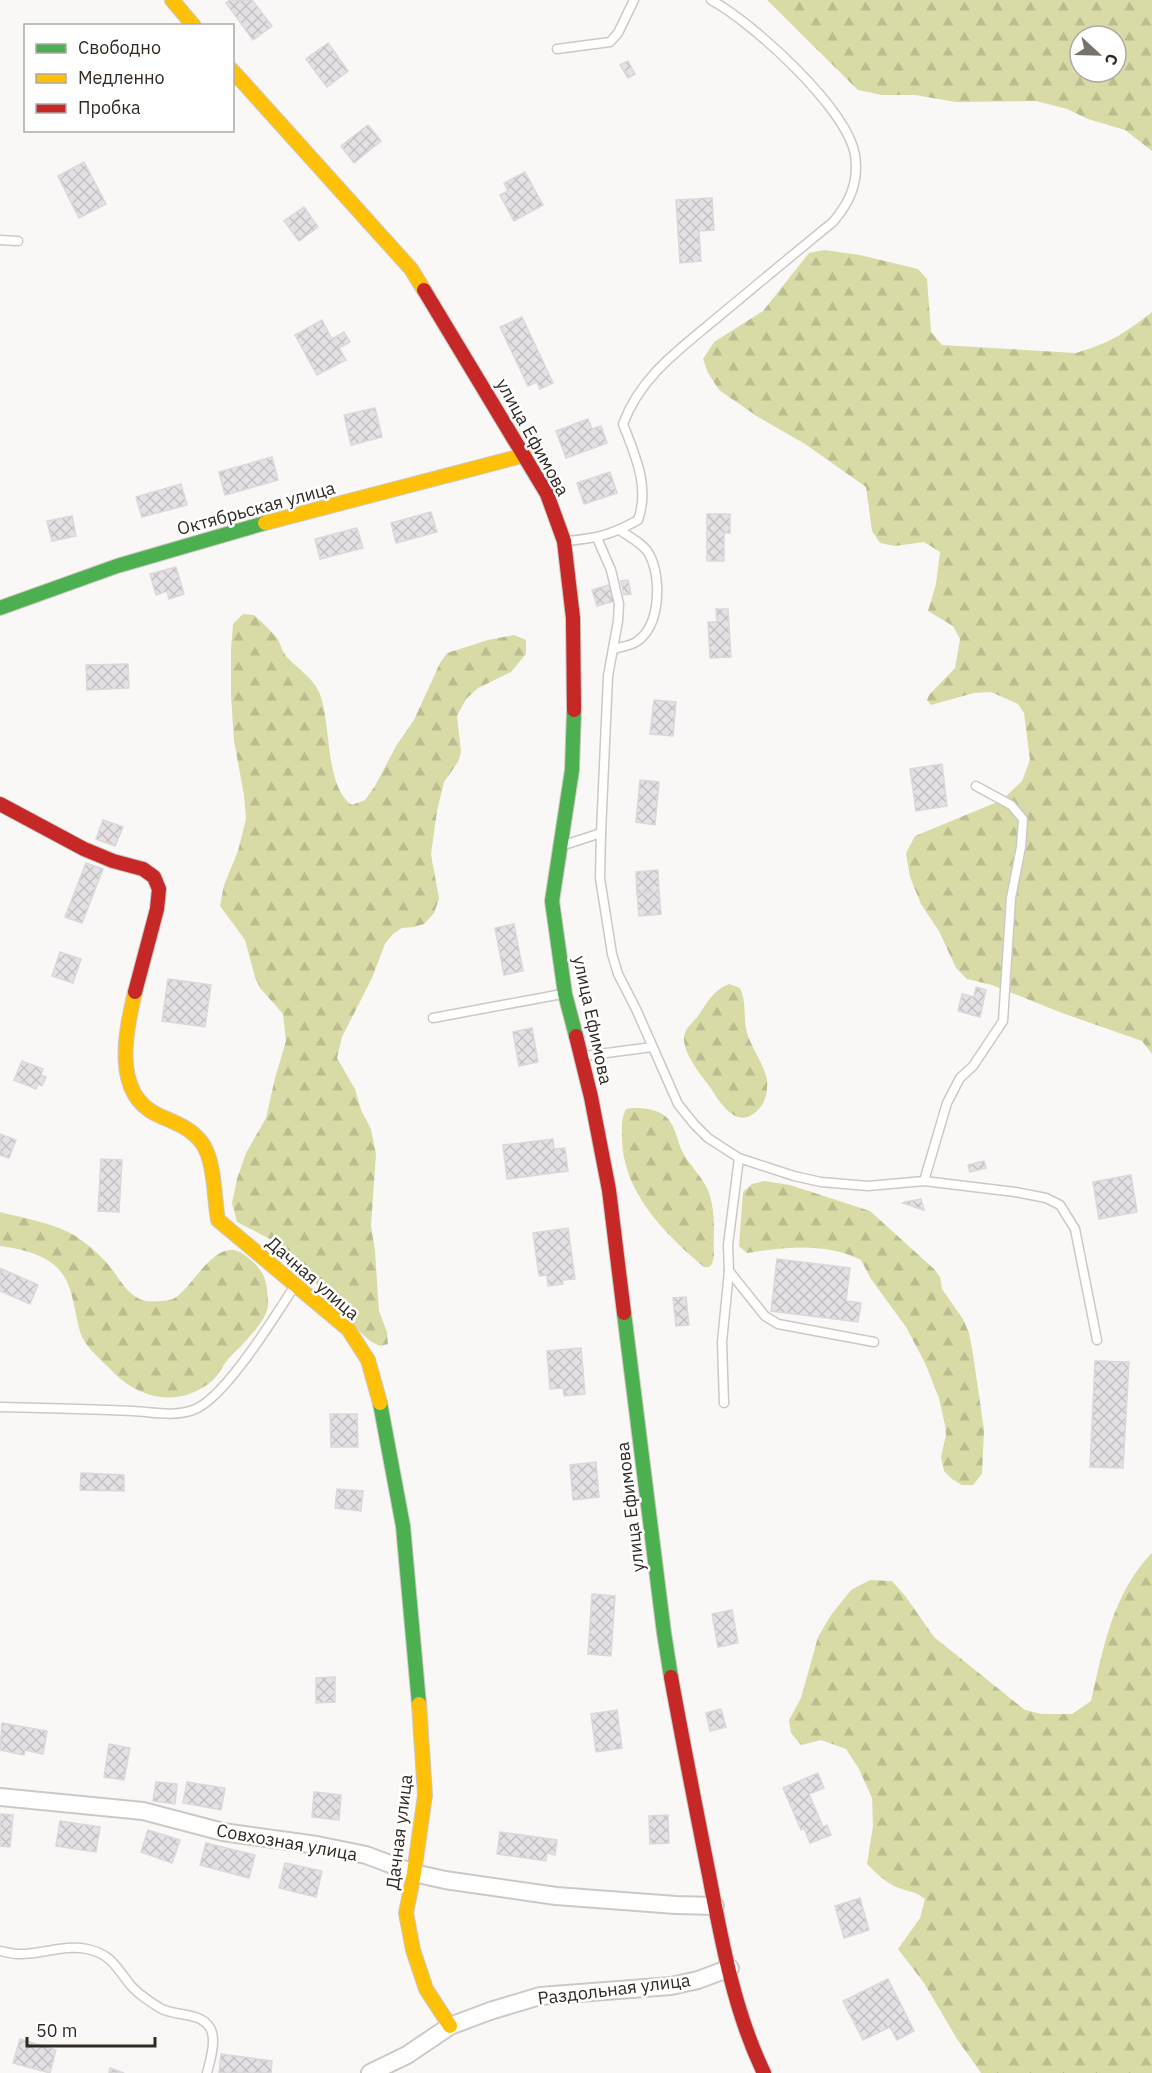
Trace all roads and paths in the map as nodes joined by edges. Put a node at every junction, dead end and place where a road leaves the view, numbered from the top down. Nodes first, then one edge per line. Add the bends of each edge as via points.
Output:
1 (172, 0) edge
2 (634, 0) edge
3 (711, 0) edge
4 (192, 24) edge
5 (556, 49) dead end
6 (234, 72) edge
7 (0, 240) edge
8 (18, 242) dead end
9 (525, 455) junction
10 (620, 530) junction
11 (597, 538) junction
12 (564, 541) junction
13 (0, 608) edge
14 (614, 649) junction
15 (976, 786) dead end
16 (0, 804) edge
17 (601, 833) junction
18 (559, 847) junction
19 (565, 994) junction
20 (433, 1018) dead end
21 (652, 1047) junction
22 (581, 1056) junction
23 (739, 1158) junction
24 (924, 1181) junction
25 (729, 1271) junction
26 (296, 1284) junction
27 (1097, 1340) dead end
28 (874, 1342) dead end
29 (724, 1403) dead end
30 (0, 1407) edge
31 (0, 1797) edge
32 (414, 1873) junction
33 (715, 1906) junction
34 (0, 1951) edge
35 (730, 1968) junction
36 (450, 2026) junction
37 (207, 2073) edge
38 (370, 2073) edge
39 (764, 2073) edge

1 - 4 main road
2 - 5 lane via 610,42
3 - 10 lane via 776,48 826,104 855,153 854,186 847,205 833,222 674,352 641,388 623,424 638,462 643,507 638,520
6 - 9 main road, улица Ефимова via 411,268
7 - 8 lane
9 - 12 main road, улица Ефимова via 547,494
9 - 13 main road, Октябрьская улица via 181,547
10 - 11 lane
10 - 14 lane via 649,553 656,587 651,624 636,642
11 - 12 lane
11 - 14 lane via 618,594
12 - 18 main road, улица Ефимова via 575,677 572,770
14 - 17 lane via 608,676
15 - 24 lane via 1011,804 1023,819 1011,898 1003,1021 947,1102
16 - 26 main road, Дачная улица via 82,848 149,872 158,882 156,914 131,1008 126,1072 130,1089 137,1103 194,1133 204,1145 218,1220
17 - 18 lane
17 - 21 lane via 600,878 612,954
18 - 19 main road, улица Ефимова via 552,901
19 - 20 lane
19 - 22 main road, улица Ефимова
21 - 22 lane
21 - 23 lane via 678,1104 694,1125
22 - 33 main road, улица Ефимова via 609,1190 664,1633
23 - 24 lane via 821,1182 868,1186
23 - 25 lane via 728,1245
24 - 27 lane via 1015,1191 1060,1205 1075,1229
25 - 28 lane via 765,1316 778,1324
25 - 29 lane via 722,1342
26 - 30 lane via 251,1352 218,1392 195,1410 171,1414
26 - 32 main road, Дачная улица via 348,1329 368,1360 378,1393 403,1527 424,1760 425,1795
31 - 32 street, Совхозная улица via 143,1811 223,1832 366,1855
32 - 33 street, Совхозная улица via 556,1896
32 - 36 main road, Дачная улица via 406,1913 413,1950 426,1989
33 - 35 main road, улица Ефимова
34 - 37 lane via 19,1954 74,1948 102,1954 149,2001 164,2010 191,2015 211,2029
35 - 36 street, Раздольная улица via 671,1986 540,1996
35 - 39 main road, улица Ефимова via 746,2033
36 - 38 street, Раздольная улица via 407,2055

